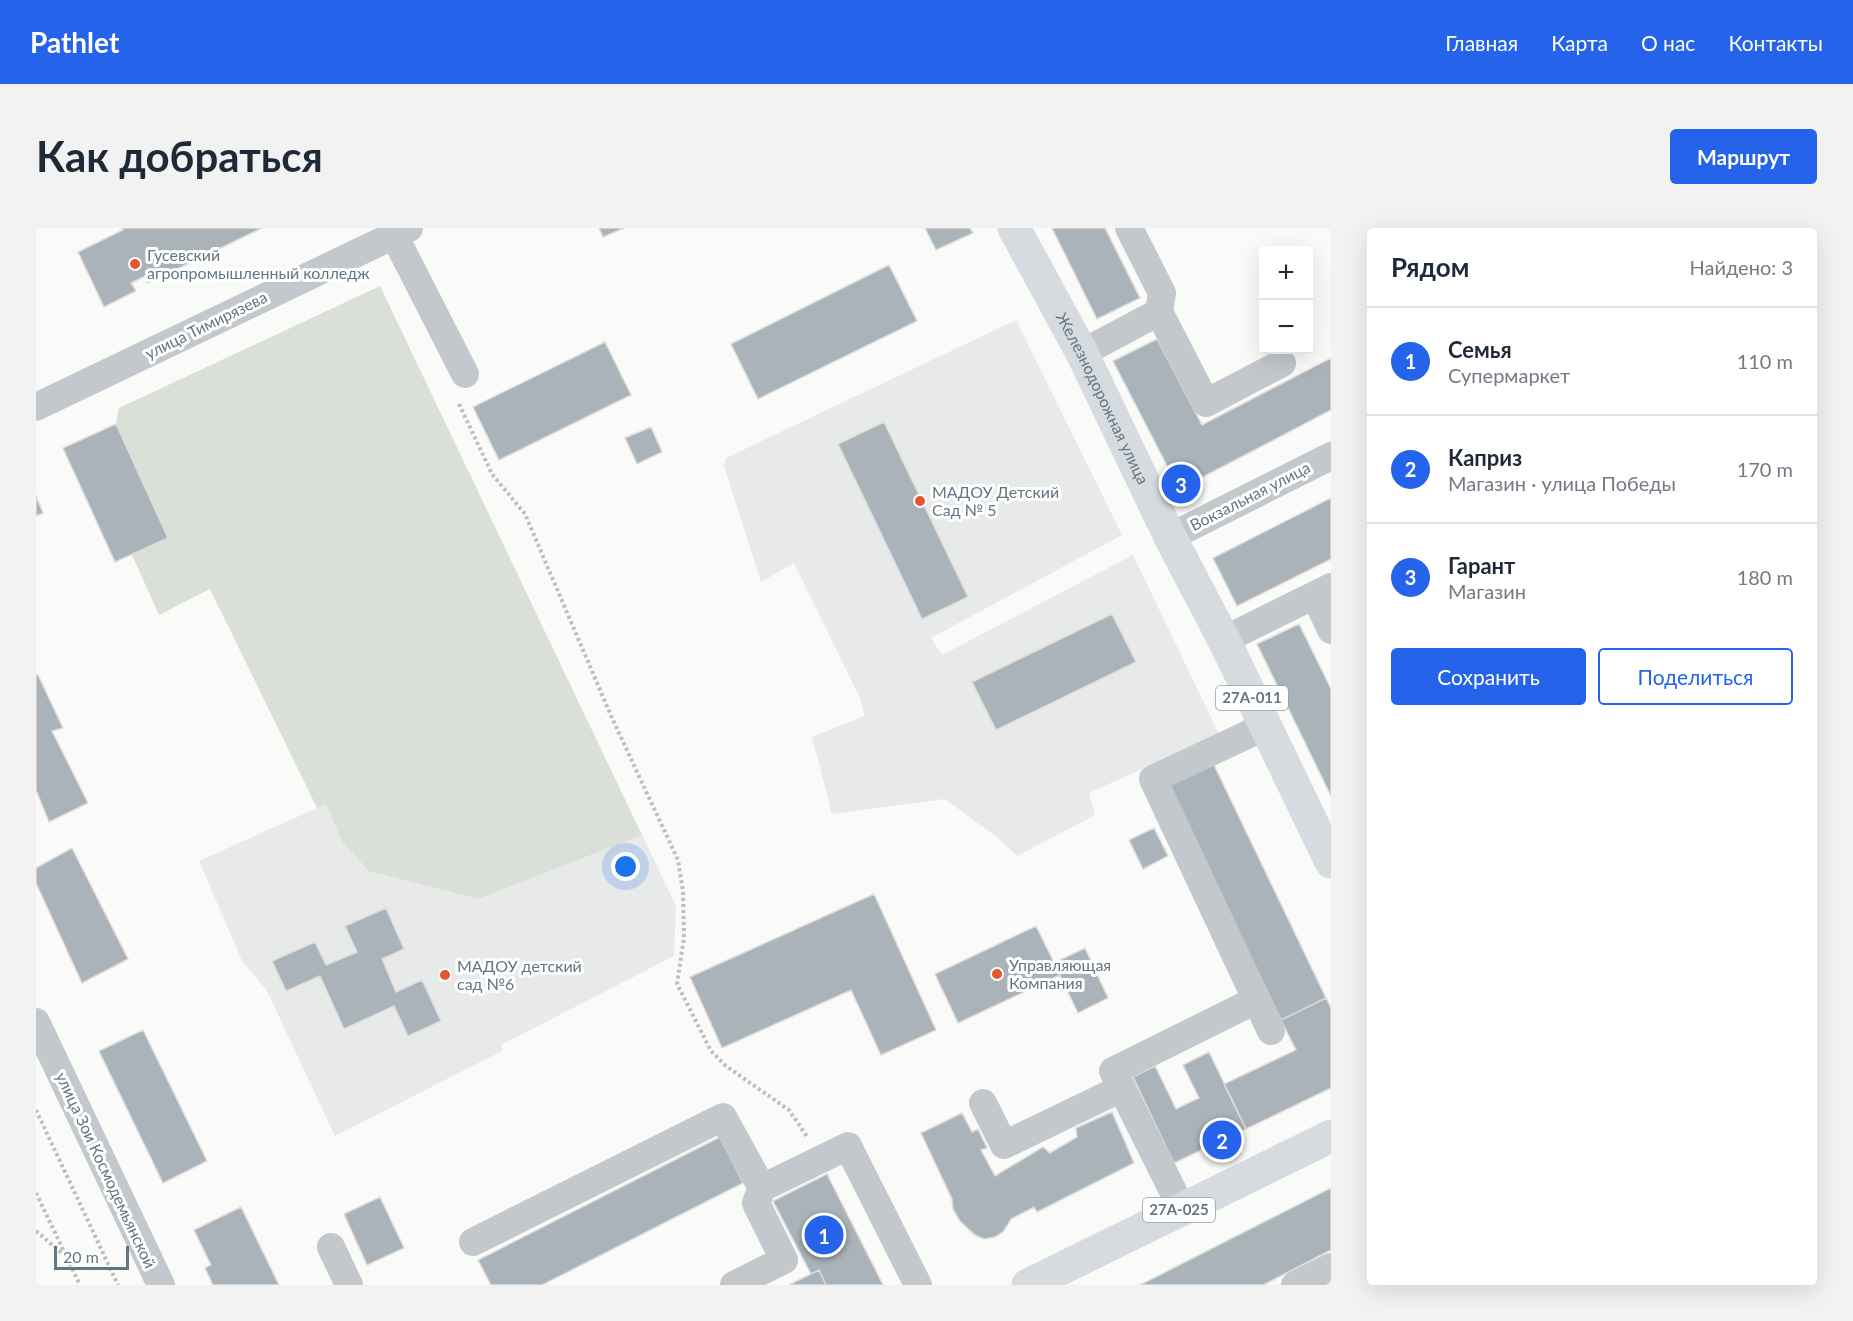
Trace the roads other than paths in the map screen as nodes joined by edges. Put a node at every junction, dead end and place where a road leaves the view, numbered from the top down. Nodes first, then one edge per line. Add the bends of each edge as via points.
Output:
1 (1014, 228) edge
2 (1129, 228) edge
3 (401, 231) edge
4 (1159, 312) junction
5 (1082, 353) junction
6 (1282, 363) dead end
7 (465, 374) dead end
8 (36, 406) edge
9 (1331, 456) edge
10 (1170, 537) junction
11 (1323, 591) edge
12 (1331, 630) edge
13 (1224, 640) junction
14 (1266, 726) junction
15 (1331, 862) edge
16 (1256, 1000) junction
17 (36, 1022) edge
18 (1271, 1030) dead end
19 (1122, 1088) junction
20 (983, 1102) dead end
21 (1331, 1136) edge
22 (762, 1188) junction
23 (1182, 1209) junction
24 (473, 1242) dead end
25 (331, 1247) dead end
26 (1331, 1267) edge
27 (161, 1285) edge
28 (349, 1285) edge
29 (734, 1285) edge
30 (918, 1285) edge
31 (1028, 1285) edge
32 (1295, 1285) edge

1 - 5 main road, Железнодорожная улица / 27А-011
2 - 4 street via 1162,293
3 - 7 street
3 - 8 street, улица Тимирязева
4 - 5 street
4 - 6 street via 1206,403
5 - 10 main road, Железнодорожная улица / 27А-011
9 - 10 street, Вокзальная улица
10 - 13 main road, Железнодорожная улица / 27А-011
11 - 12 street
11 - 13 street
13 - 14 main road, Железнодорожная улица / 27А-011
14 - 15 main road, Железнодорожная улица / 27А-011
14 - 16 street via 1153,779
16 - 18 street
16 - 19 street via 1113,1071
17 - 27 street, улица Зои Космодемьянской
19 - 20 street via 1004,1145
19 - 23 street
21 - 23 main road, 27А-025
22 - 24 street via 723,1117
22 - 29 street via 756,1203 784,1260
22 - 30 street via 848,1146
23 - 31 main road, 27А-025
25 - 28 street
26 - 32 street

